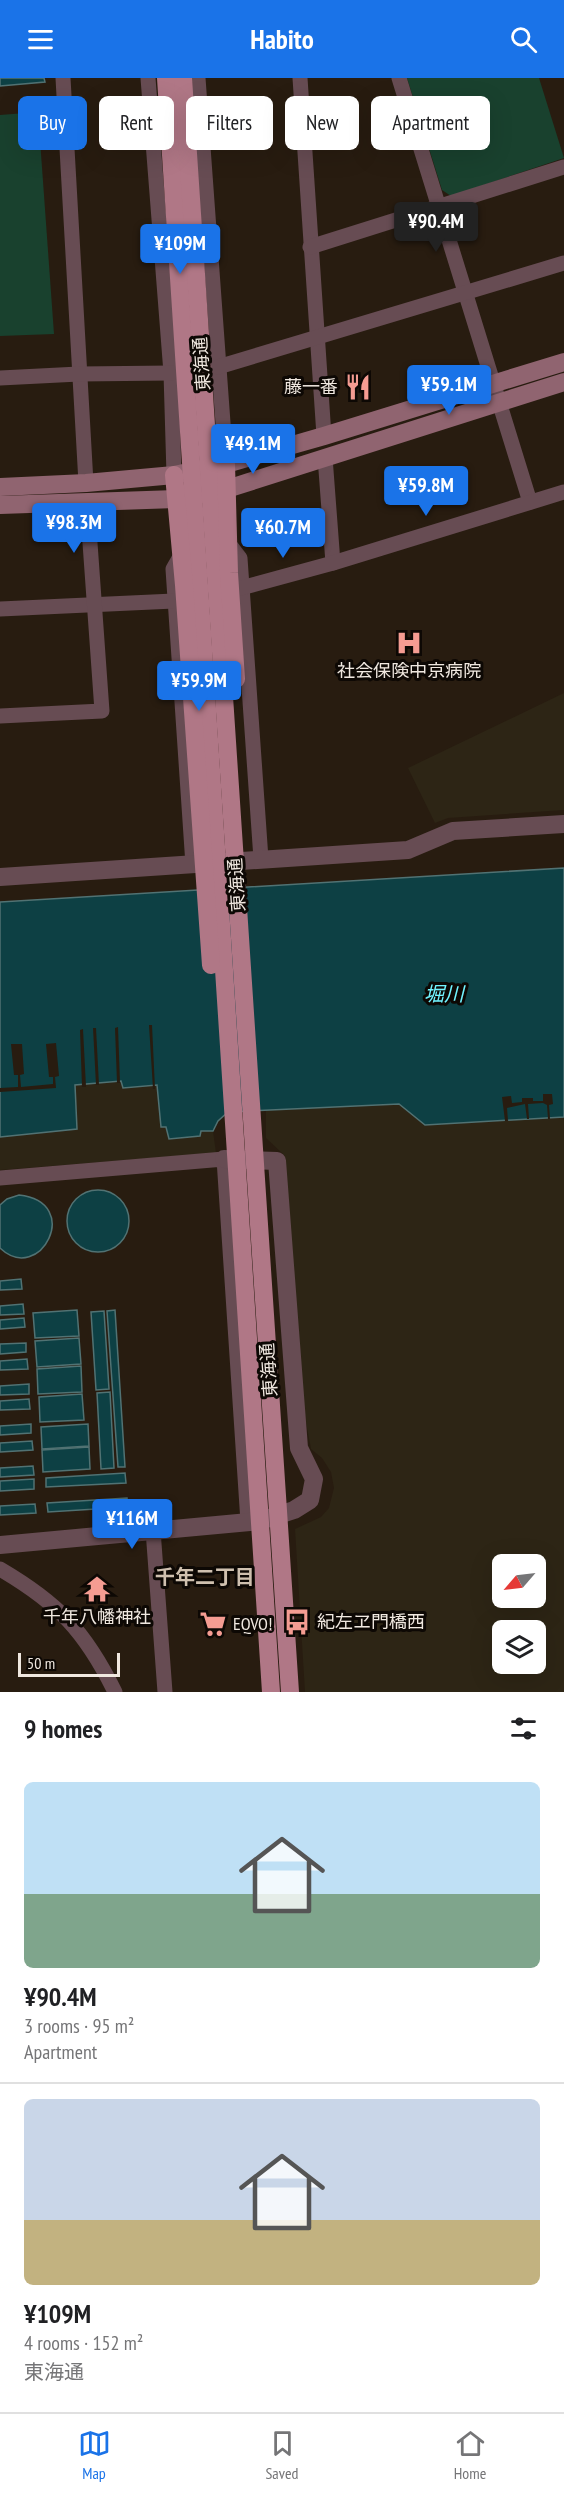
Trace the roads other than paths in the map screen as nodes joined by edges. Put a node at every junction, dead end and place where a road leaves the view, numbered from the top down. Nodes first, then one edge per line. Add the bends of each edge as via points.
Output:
1 (63, 78) edge
2 (148, 78) edge
3 (166, 78) edge
4 (183, 78) edge
5 (198, 78) edge
6 (300, 78) edge
7 (399, 78) edge
8 (564, 167) edge
9 (438, 206) junction
10 (310, 247) junction
11 (564, 262) edge
12 (465, 291) junction
13 (317, 339) junction
14 (564, 362) edge
15 (218, 367) junction
16 (171, 373) junction
17 (79, 374) junction
18 (0, 378) edge
19 (564, 381) edge
20 (494, 384) junction
21 (499, 401) junction
22 (324, 436) junction
23 (325, 457) junction
24 (226, 464) junction
25 (174, 475) junction
26 (0, 487) edge
27 (227, 489) junction
28 (86, 492) junction
29 (564, 492) edge
30 (176, 499) junction
31 (530, 502) junction
32 (0, 505) edge
33 (230, 545) junction
34 (181, 555) junction
35 (333, 563) junction
36 (241, 588) junction
37 (174, 601) junction
38 (94, 605) junction
39 (0, 609) edge
40 (0, 716) edge
41 (564, 824) edge
42 (261, 859) junction
43 (193, 865) junction
44 (0, 877) edge
45 (232, 1110) junction
46 (252, 1112) junction
47 (224, 1159) junction
48 (0, 1178) edge
49 (278, 1515) junction
50 (254, 1521) junction
51 (153, 1530) junction
52 (0, 1545) edge
53 (0, 1569) edge
54 (115, 1692) edge
55 (165, 1692) edge
56 (271, 1692) edge
57 (290, 1692) edge

1 - 17 street
2 - 16 street
3 - 45 main road, 東海通
4 - 46 main road, 東海通
5 - 15 street
6 - 10 street
7 - 9 street
8 - 9 street
9 - 10 street
9 - 12 street
10 - 13 street
11 - 12 street
12 - 13 street
12 - 20 street
13 - 15 street
13 - 22 street
14 - 20 main road
15 - 24 street
16 - 17 street
16 - 25 street
17 - 18 street
17 - 28 street
19 - 21 main road
20 - 21 street
20 - 22 main road
21 - 23 main road
21 - 31 street
22 - 24 main road
23 - 27 main road
23 - 35 street
24 - 25 main road
24 - 27 main road
25 - 28 main road
25 - 30 main road
26 - 28 main road
27 - 30 main road
27 - 33 main road
28 - 30 main road
28 - 32 main road
28 - 38 street
29 - 31 street
30 - 34 main road
31 - 35 street
33 - 36 street via 240,558
33 - 46 main road via 255,971 258,1054
34 - 37 street via 172,569
34 - 45 main road via 219,1086
35 - 36 street
36 - 42 street
37 - 38 street
37 - 43 street
38 - 39 street
38 - 40 street via 102,711
41 - 42 street via 453,831 408,850
42 - 43 street
43 - 44 street
45 - 50 main road, 東海通 via 257,1478
46 - 49 main road, 東海通
47 - 48 street
47 - 49 street via 277,1161 299,1448 314,1479 310,1500
47 - 50 street
49 - 50 street
49 - 57 main road, 東海通
50 - 51 street
50 - 56 main road, 東海通
51 - 52 street
51 - 55 street
53 - 54 street via 53,1604 72,1623 90,1646

